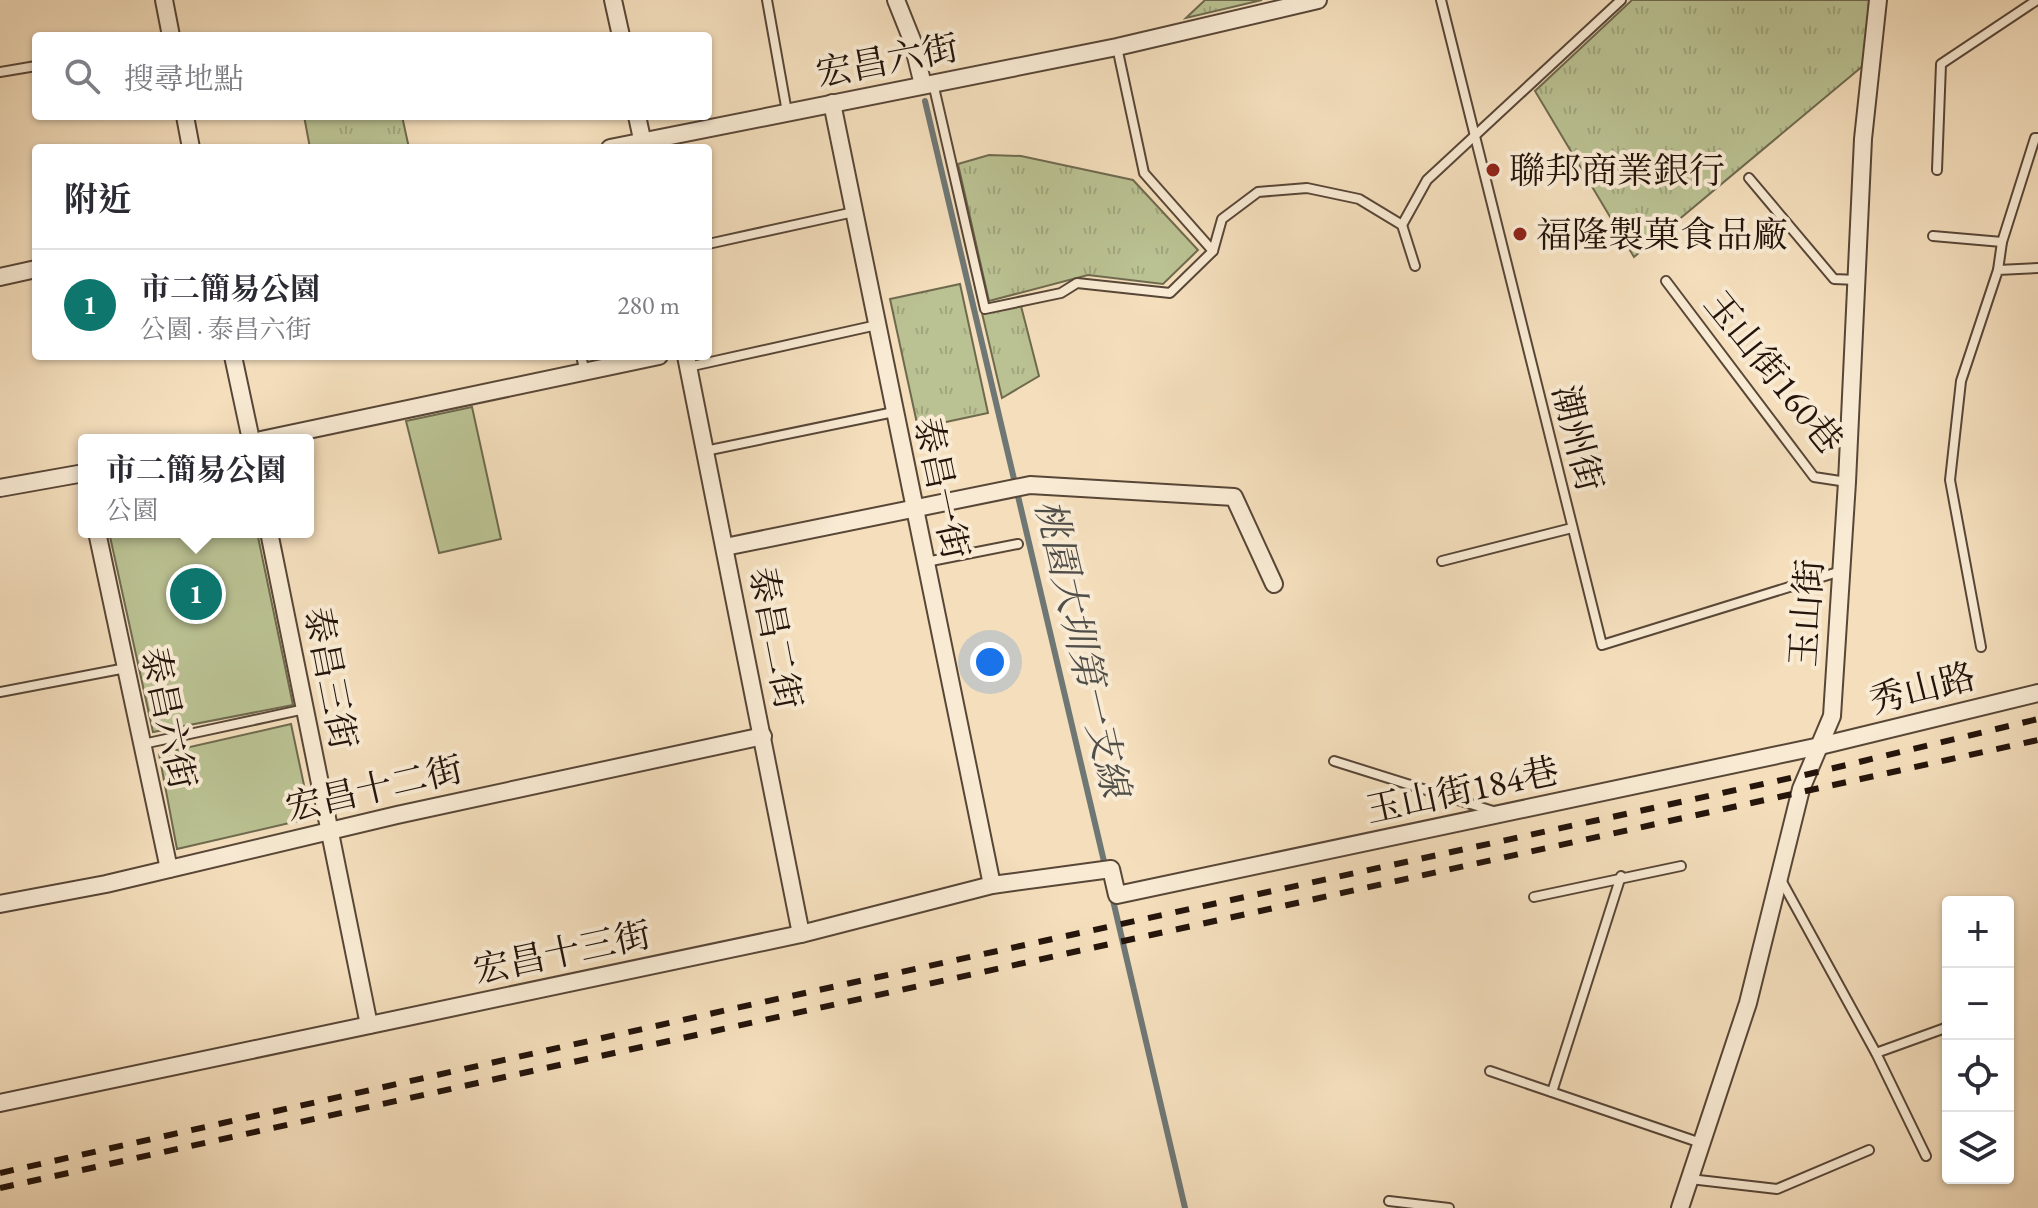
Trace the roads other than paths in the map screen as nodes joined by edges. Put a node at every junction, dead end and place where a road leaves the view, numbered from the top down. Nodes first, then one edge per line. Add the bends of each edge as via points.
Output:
1 (164, 0) edge
2 (613, 0) edge
3 (767, 0) edge
4 (896, 0) edge
5 (1318, 0) edge
6 (1441, 0) edge
7 (1621, 0) edge
8 (1878, 0) edge
9 (2037, 0) edge
10 (1287, 4) edge
11 (170, 32) edge
12 (620, 32) edge
13 (1117, 47) junction
14 (32, 67) edge
15 (0, 72) edge
16 (922, 85) junction
17 (832, 103) junction
18 (787, 112) junction
19 (186, 120) edge
20 (638, 120) edge
21 (1474, 137) junction
22 (2038, 138) edge
23 (190, 144) edge
24 (643, 144) edge
25 (647, 144) edge
26 (1937, 170) dead end
27 (1749, 178) dead end
28 (854, 212) junction
29 (1402, 225) junction
30 (1933, 236) dead end
31 (2002, 242) junction
32 (712, 243) edge
33 (1213, 251) junction
34 (1415, 266) dead end
35 (2038, 268) edge
36 (32, 270) edge
37 (1998, 270) junction
38 (0, 277) edge
39 (1857, 280) junction
40 (1666, 281) dead end
41 (877, 325) junction
42 (712, 357) edge
43 (234, 360) edge
44 (621, 360) edge
45 (687, 362) edge
46 (583, 364) edge
47 (894, 412) junction
48 (250, 434) edge
49 (286, 434) edge
50 (705, 451) junction
51 (78, 474) edge
52 (1847, 482) junction
53 (0, 488) edge
54 (914, 508) junction
55 (1572, 528) junction
56 (98, 538) edge
57 (270, 538) edge
58 (1018, 544) dead end
59 (725, 547) junction
60 (1442, 561) dead end
61 (925, 562) junction
62 (1841, 570) junction
63 (1274, 584) dead end
64 (1981, 647) dead end
65 (126, 668) junction
66 (0, 692) edge
67 (2038, 693) edge
68 (305, 709) junction
69 (763, 736) junction
70 (142, 744) junction
71 (1820, 746) junction
72 (1334, 761) dead end
73 (1503, 814) junction
74 (329, 831) junction
75 (1681, 866) dead end
76 (169, 869) junction
77 (1621, 876) junction
78 (1779, 876) junction
79 (992, 885) junction
80 (1117, 895) joint
81 (1534, 897) dead end
82 (0, 904) edge
83 (801, 934) junction
84 (369, 1025) junction
85 (1942, 1029) edge
86 (1876, 1053) junction
87 (1490, 1071) dead end
88 (1552, 1092) junction
89 (0, 1103) edge
90 (1701, 1143) junction
91 (1869, 1150) dead end
92 (1926, 1156) dead end
93 (1689, 1179) junction
94 (1389, 1201) dead end
95 (1449, 1208) edge
96 (1680, 1208) edge

1 - 11 street
2 - 12 street
3 - 18 lane
4 - 16 street
5 - 10 street, 宏昌六街
6 - 21 lane, 潮州街
7 - 21 lane
8 - 39 street, 玉山街 via 1863,139
9 - 26 lane via 1941,64
10 - 13 street, 宏昌六街
13 - 16 street, 宏昌六街
13 - 33 lane via 1144,173
14 - 15 lane
16 - 17 street, 宏昌六街
16 - 33 lane via 985,309 1061,293 1077,283 1170,293
17 - 18 street, 宏昌六街
17 - 28 street, 泰昌一街
18 - 25 street, 宏昌六街
19 - 23 street
20 - 24 street
21 - 29 lane via 1427,180
21 - 55 lane, 潮州街
22 - 31 lane
27 - 39 lane via 1834,279
28 - 32 lane
28 - 41 street, 泰昌一街
29 - 33 lane via 1359,199 1307,188 1258,192 1222,219
29 - 34 lane
30 - 31 lane
31 - 37 lane
35 - 37 lane
36 - 38 street
37 - 64 lane via 1961,381 1950,480
39 - 52 street, 玉山街
40 - 52 lane, 玉山街160巷 via 1814,477
41 - 42 lane
41 - 47 street, 泰昌一街
43 - 48 street
44 - 46 street
45 - 50 street, 泰昌二街
46 - 49 street
47 - 50 lane
47 - 54 street, 泰昌一街
50 - 59 street, 泰昌二街
51 - 53 street
52 - 62 street, 玉山街
54 - 59 street
54 - 61 street, 泰昌一街
54 - 63 street via 1018,487 1234,497
55 - 60 lane
55 - 62 lane, 潮州街 via 1602,645
56 - 65 street, 泰昌六街
57 - 68 street, 泰昌三街
58 - 61 lane
59 - 69 street, 泰昌二街
61 - 79 street, 泰昌一街
62 - 71 street, 玉山街 via 1832,716
65 - 66 lane
65 - 70 street, 泰昌六街
67 - 71 street, 秀山路
68 - 70 lane
68 - 74 street, 泰昌三街
69 - 74 street, 宏昌十二街
69 - 83 street, 泰昌二街
70 - 76 street, 泰昌六街
71 - 73 street, 玉山街184巷
71 - 78 street, 玉山街 via 1801,789
72 - 73 lane
73 - 80 street, 玉山街184巷
74 - 76 street, 宏昌十二街
74 - 84 street, 泰昌三街
75 - 77 lane
76 - 82 street, 宏昌十二街
77 - 81 lane
77 - 88 lane
78 - 86 lane
78 - 90 street, 玉山街 via 1748,1003
79 - 80 street, 宏昌十三街 via 1105,870
79 - 83 street, 宏昌十三街
83 - 84 street, 宏昌十三街
84 - 89 street, 宏昌十三街
85 - 86 lane
86 - 92 lane
87 - 88 lane
88 - 90 lane
90 - 93 street, 玉山街
91 - 93 lane via 1777,1189
93 - 96 street, 玉山街
94 - 95 lane

